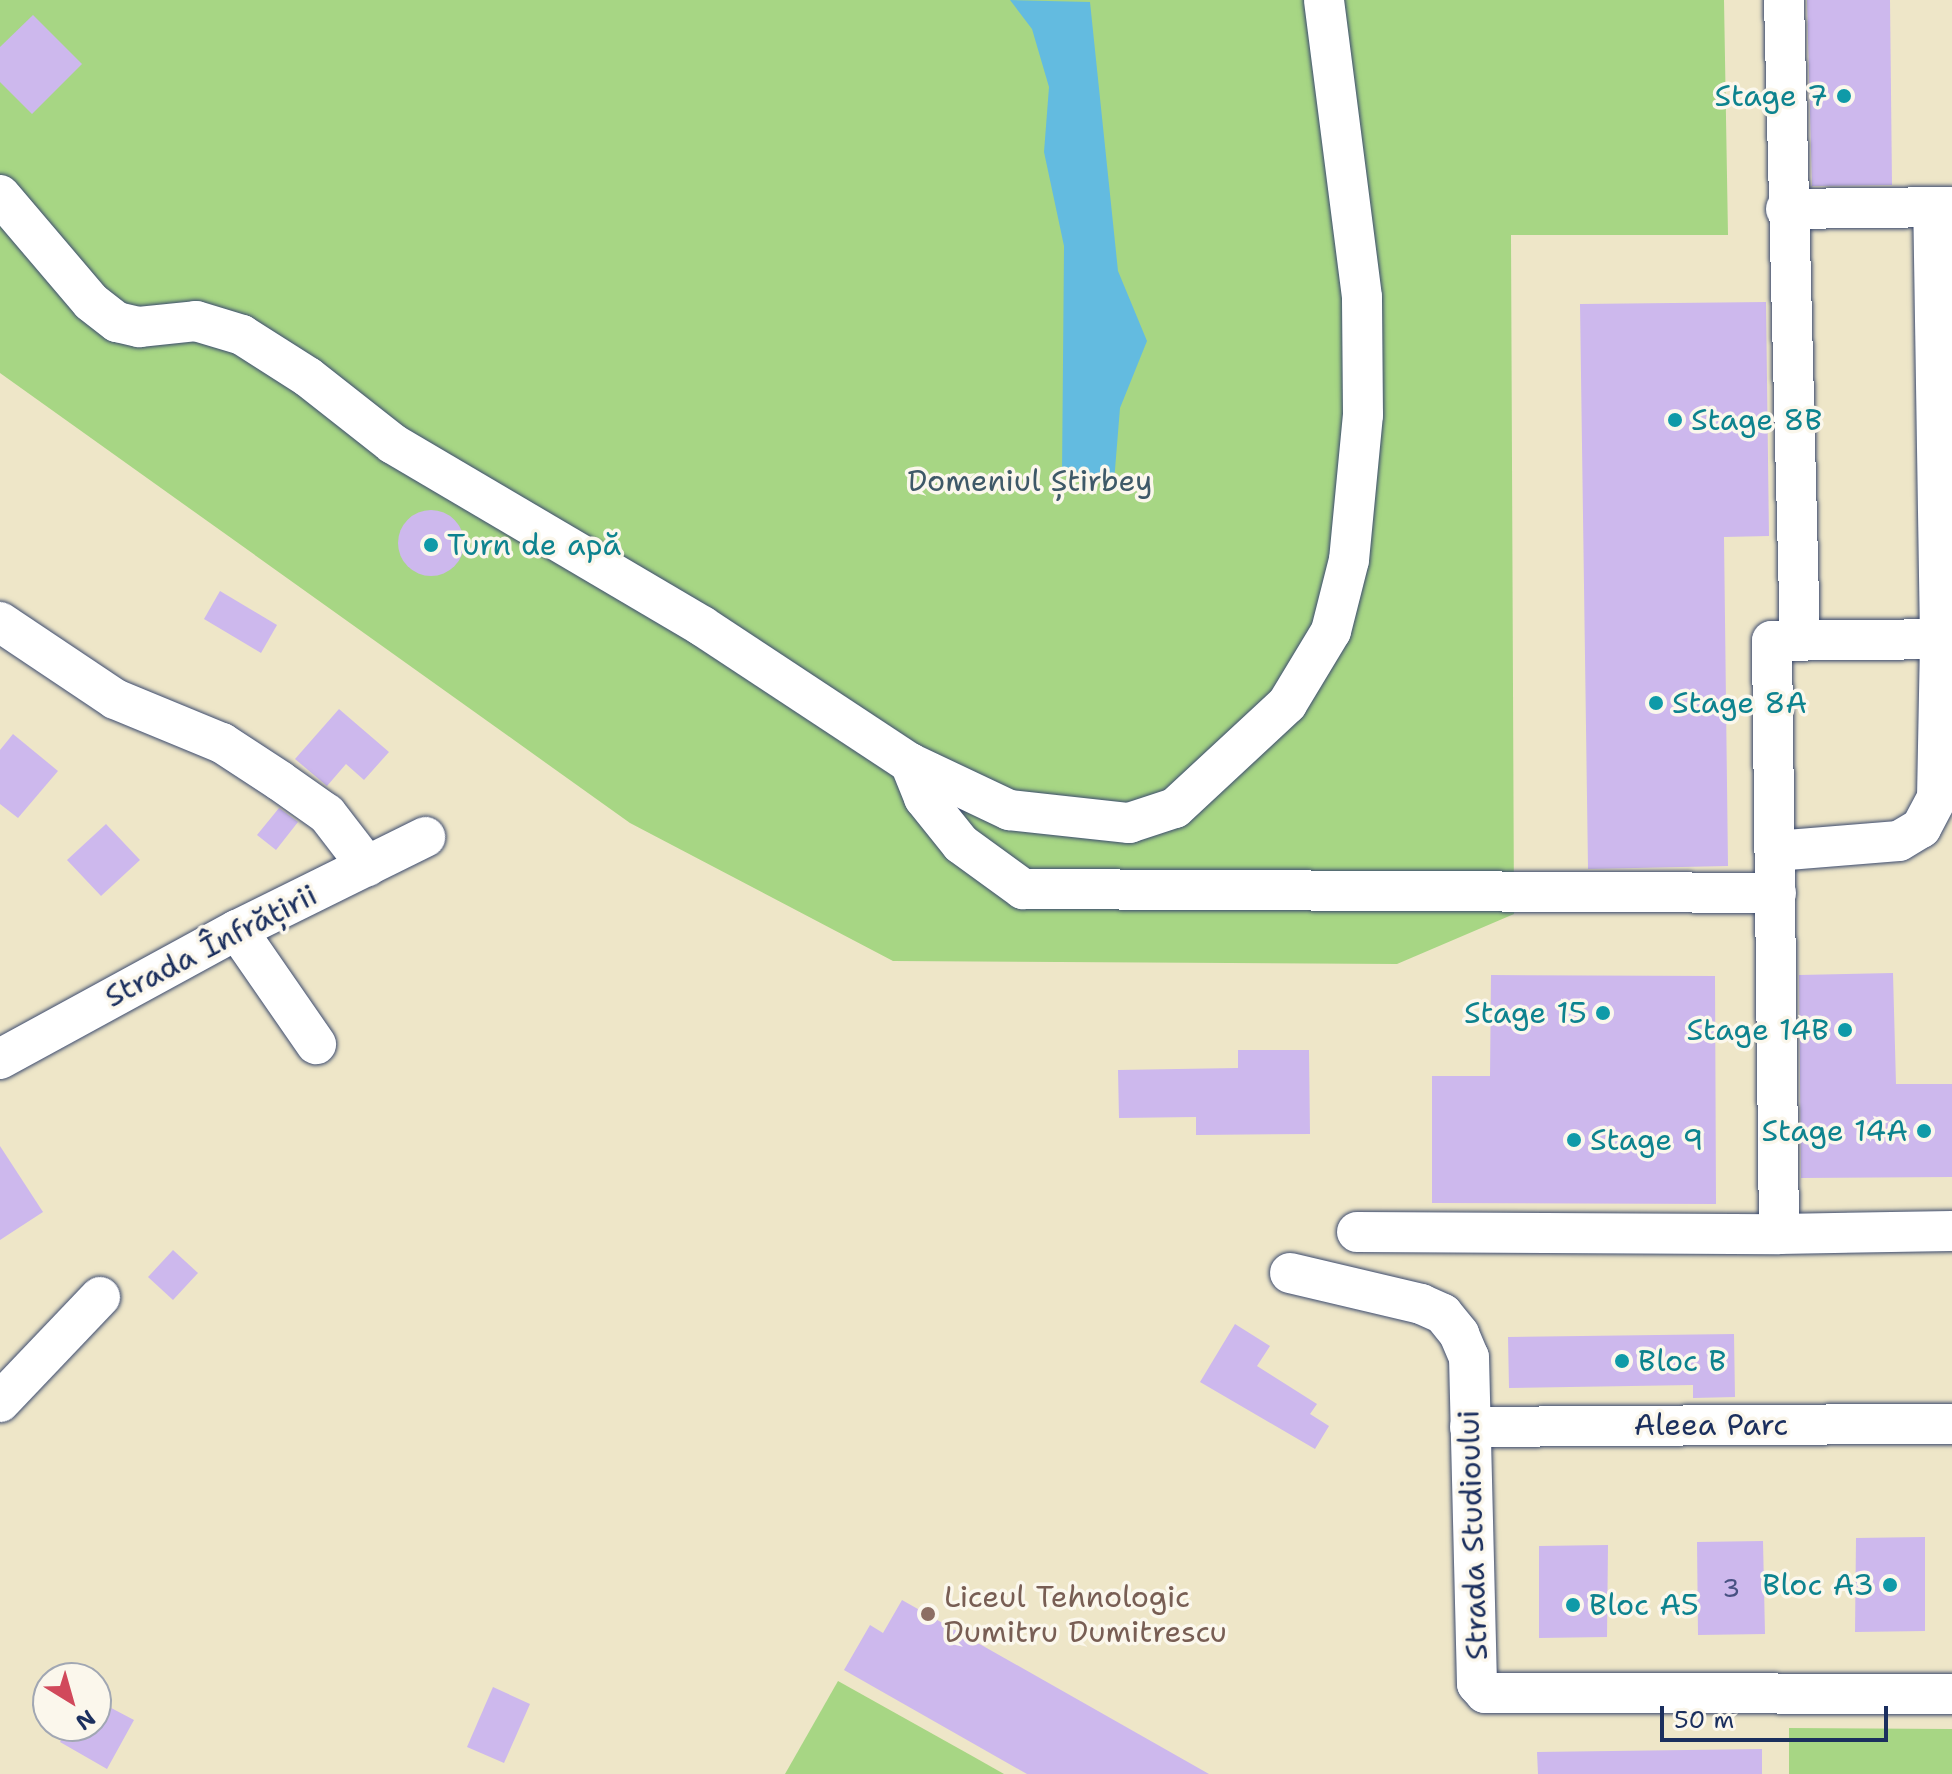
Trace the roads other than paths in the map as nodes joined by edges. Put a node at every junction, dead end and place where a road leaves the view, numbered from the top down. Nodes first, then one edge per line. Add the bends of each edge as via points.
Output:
1 (1324, 0) edge
2 (1784, 0) edge
3 (0, 195) edge
4 (1942, 207) edge
5 (1786, 209) junction
6 (0, 622) edge
7 (1946, 639) edge
8 (1800, 641) junction
9 (910, 763) junction
10 (425, 837) dead end
11 (1775, 851) junction
12 (367, 866) junction
13 (1776, 893) junction
14 (237, 930) junction
15 (316, 1044) dead end
16 (0, 1059) edge
17 (1952, 1231) edge
18 (1357, 1232) dead end
19 (1779, 1234) junction
20 (1290, 1273) dead end
21 (100, 1297) dead end
22 (0, 1402) edge
23 (1952, 1424) edge
24 (1470, 1427) junction
25 (1952, 1694) edge

1 - 9 street via 1362,327 1363,415 1349,560 1331,631 1287,704 1175,808 1129,823 1009,810
2 - 5 street
3 - 9 street via 91,302 117,322 139,327 196,321 242,335 308,377 393,444 702,626
4 - 5 street
4 - 7 street
5 - 8 street
6 - 12 street via 115,699 222,743 280,781 327,814
7 - 8 street
7 - 11 street via 1937,798 1921,828 1899,841
8 - 11 street via 1772,641
9 - 13 street via 924,798 961,844 1023,889
10 - 12 street, Strada Înfrățirii
11 - 13 street
12 - 14 street, Strada Înfrățirii
13 - 19 street
14 - 15 street
14 - 16 street, Strada Înfrățirii
17 - 19 street
18 - 19 street
20 - 24 street, Strada Studioului via 1443,1314 1469,1357
21 - 22 street
23 - 24 street, Aleea Parc
24 - 25 street, Strada Studioului via 1477,1684 1485,1693

